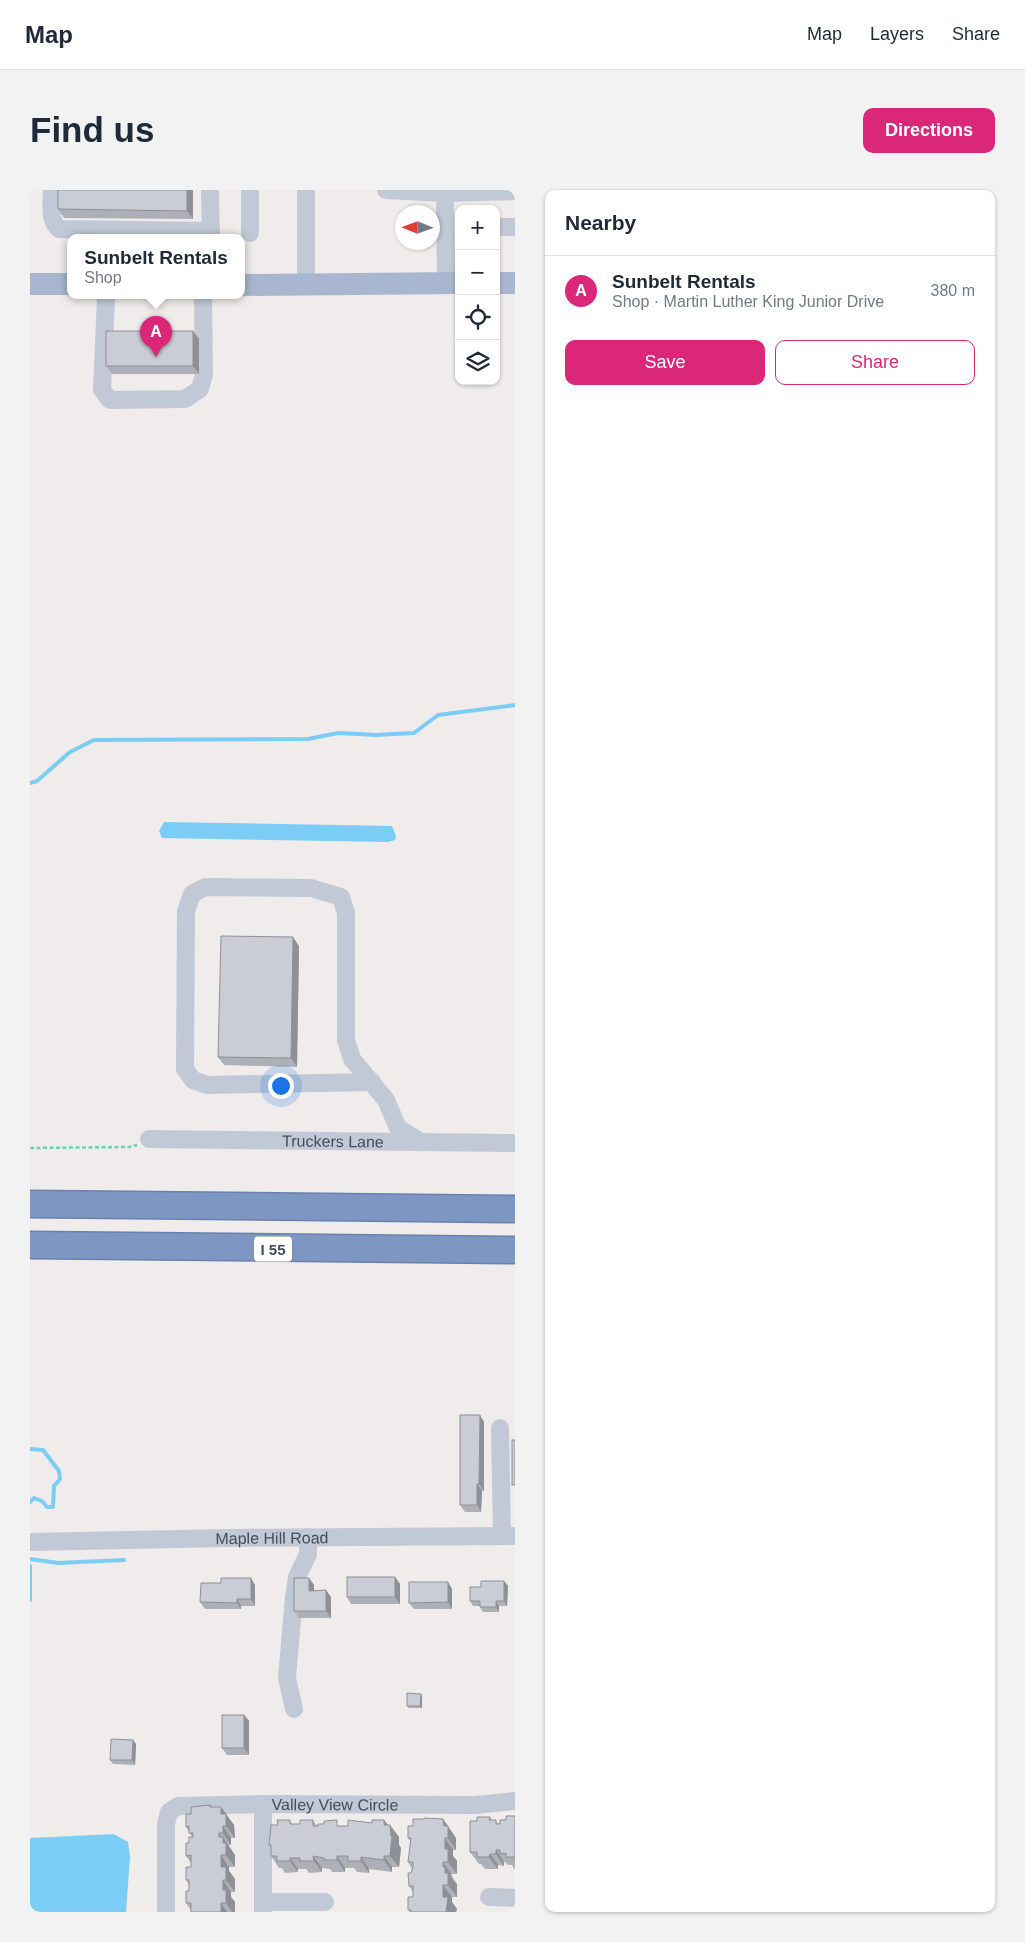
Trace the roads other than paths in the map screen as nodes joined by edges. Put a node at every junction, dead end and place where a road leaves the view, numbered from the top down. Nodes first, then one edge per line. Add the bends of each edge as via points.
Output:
1 (52, 190) edge
2 (210, 190) edge
3 (250, 190) edge
4 (306, 190) edge
5 (386, 190) edge
6 (515, 191) edge
7 (445, 193) junction
8 (452, 227) edge
9 (500, 227) edge
10 (515, 227) edge
11 (250, 232) dead end
12 (211, 234) edge
13 (453, 282) edge
14 (500, 283) edge
15 (515, 283) edge
16 (30, 284) edge
17 (67, 284) edge
18 (245, 284) edge
19 (306, 284) junction
20 (106, 299) edge
21 (203, 299) edge
22 (372, 1082) junction
23 (149, 1139) road end
24 (419, 1141) junction
25 (515, 1143) edge
26 (30, 1204) edge
27 (515, 1209) edge
28 (30, 1245) edge
29 (515, 1250) edge
30 (500, 1428) dead end
31 (508, 1536) edge
32 (308, 1537) junction
33 (30, 1542) edge
34 (294, 1709) dead end
35 (515, 1801) edge
36 (263, 1804) junction
37 (489, 1897) dead end
38 (515, 1898) edge
39 (325, 1902) dead end
40 (263, 1907) edge
41 (166, 1912) edge

1 - 12 street via 52,217 59,228
2 - 12 street
3 - 11 street
4 - 19 street
5 - 7 street
6 - 7 street
7 - 8 street
8 - 13 street
9 - 10 street
13 - 19 main road
14 - 15 main road
16 - 17 main road
18 - 19 main road
20 - 21 street via 102,390 110,400 120,400 185,399 200,389 204,374
22 - 22 street via 352,1059 346,1040 346,912 341,898 311,888 205,887 192,894 186,910 185,1069 193,1080 207,1085
22 - 24 street via 386,1100 398,1128
23 - 24 street, Truckers Lane
24 - 25 street, Truckers Lane
26 - 27 highway
28 - 29 highway, I 55
30 - 31 street
31 - 32 street, Maple Hill Road
32 - 33 street, Maple Hill Road
32 - 34 street via 308,1554 297,1577 288,1669
35 - 36 street, Valley View Circle via 475,1805
36 - 40 street, Valley View Circle
36 - 41 street via 178,1806 169,1812 166,1824
37 - 38 street
39 - 40 street

